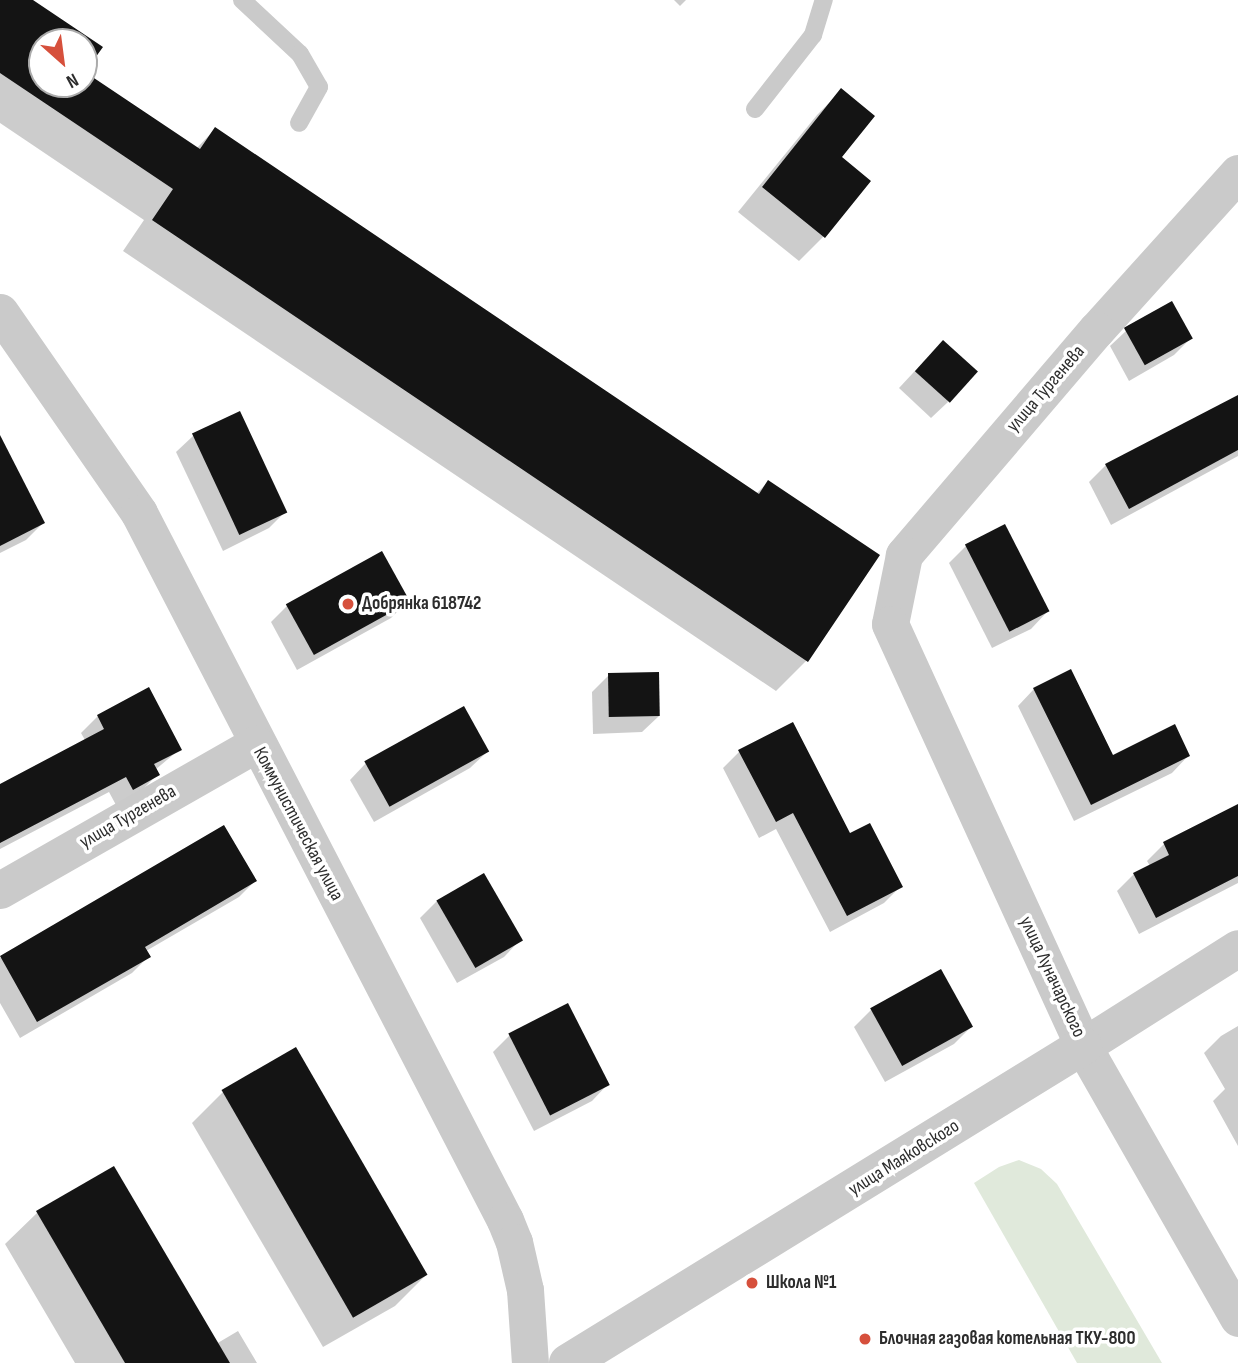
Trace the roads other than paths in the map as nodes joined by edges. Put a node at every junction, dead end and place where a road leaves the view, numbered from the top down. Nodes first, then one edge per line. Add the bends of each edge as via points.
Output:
1 (242, 0) edge
2 (824, 0) edge
3 (755, 109) dead end
4 (299, 123) dead end
5 (1238, 173) edge
6 (0, 312) edge
7 (10, 349) edge
8 (890, 624) joint
9 (256, 744) junction
10 (0, 890) edge
11 (1238, 948) edge
12 (1083, 1046) junction
13 (1238, 1318) edge
14 (530, 1363) edge
15 (568, 1363) edge

1 - 4 lane via 300,54 319,87
2 - 3 lane via 813,35
5 - 8 street, улица Тургенева via 1096,330 904,555
6 - 7 street, Коммунистическая улица
7 - 9 street, Коммунистическая улица via 139,513
8 - 12 street, улица Луначарского
9 - 10 street, улица Тургенева
9 - 14 street, Коммунистическая улица via 505,1220 523,1277
11 - 12 street, улица Маяковского
12 - 13 street, улица Луначарского
12 - 15 street, улица Маяковского

